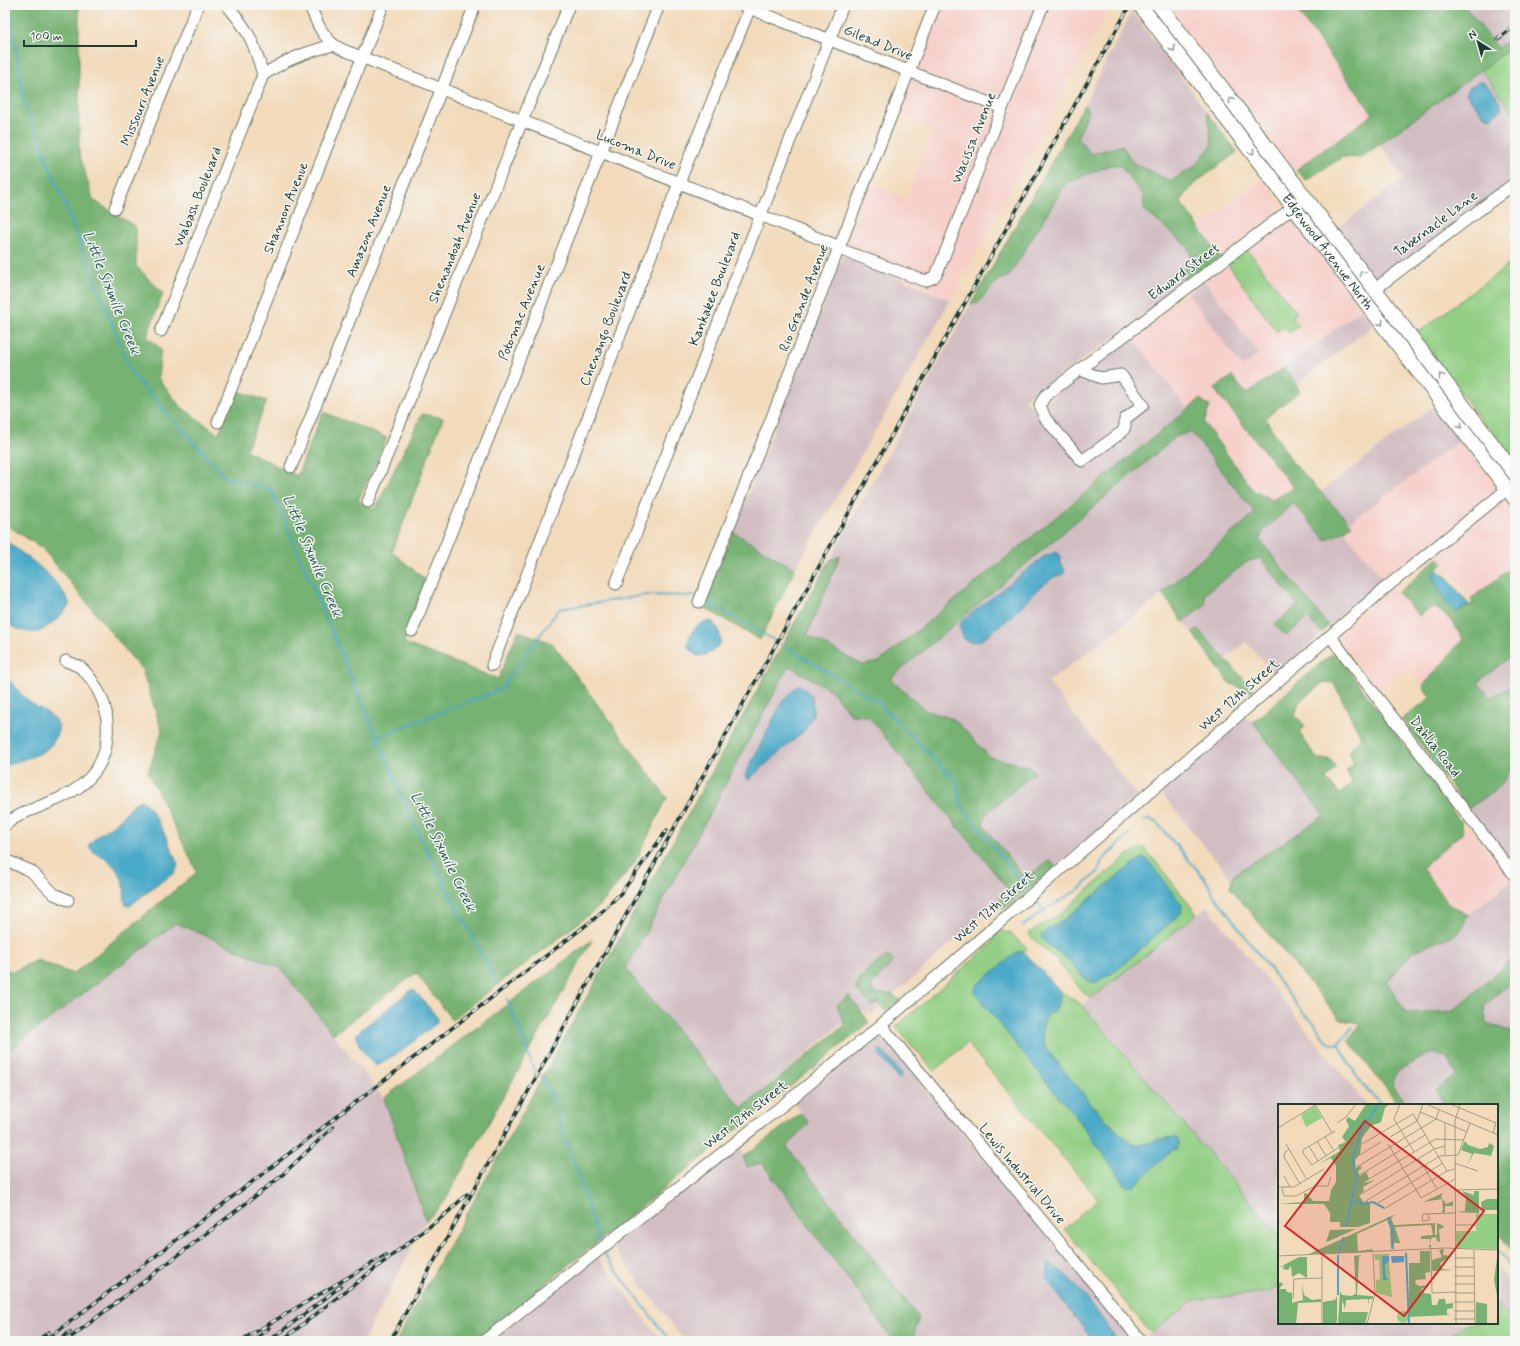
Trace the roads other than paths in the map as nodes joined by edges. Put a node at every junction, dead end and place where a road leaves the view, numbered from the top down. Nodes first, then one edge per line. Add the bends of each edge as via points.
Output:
1 (198, 5) edge
2 (226, 5) edge
3 (310, 5) edge
4 (383, 5) edge
5 (475, 5) edge
6 (569, 5) edge
7 (659, 5) edge
8 (843, 5) edge
9 (935, 5) edge
10 (1043, 5) edge
11 (1140, 5) edge
12 (748, 6) edge
13 (1162, 6) edge
14 (1150, 18) junction
15 (829, 39) junction
16 (332, 45) junction
17 (361, 58) junction
18 (909, 72) junction
19 (263, 75) junction
20 (442, 89) junction
21 (1002, 108) junction
22 (522, 120) junction
23 (601, 152) junction
24 (679, 183) junction
25 (1515, 183) edge
26 (1305, 198) junction
27 (1293, 206) junction
28 (115, 208) dead end
29 (759, 215) junction
30 (839, 249) junction
31 (929, 280) joint
32 (1374, 289) junction
33 (161, 331) dead end
34 (1413, 340) junction
35 (1401, 349) junction
36 (1080, 370) junction
37 (218, 422) dead end
38 (292, 467) dead end
39 (1515, 474) edge
40 (1513, 492) edge
41 (368, 502) dead end
42 (616, 584) dead end
43 (699, 602) dead end
44 (412, 630) dead end
45 (1330, 636) junction
46 (66, 661) dead end
47 (492, 665) dead end
48 (5, 826) edge
49 (5, 860) edge
50 (1515, 876) edge
51 (68, 900) dead end
52 (881, 1025) junction
53 (484, 1341) edge
54 (1142, 1341) edge

1 - 28 street, Missouri Avenue
2 - 19 street via 244,25 255,45
3 - 16 street via 317,22
4 - 17 street, Shannon Avenue
5 - 20 street, Amazon Avenue
6 - 22 street, Shenandoah Avenue
7 - 23 street, Potomac Avenue
8 - 15 street, Kankakee Boulevard
9 - 18 street, Rio Grande Avenue
10 - 21 street, Wacissa Avenue
11 - 14 main road, Edgewood Avenue North
12 - 15 street, Gilead Drive
12 - 24 street, Chenango Boulevard
13 - 14 street
26 -> 13 main road, Edgewood Avenue North
14 -> 27 main road, Edgewood Avenue North
15 - 18 street, Gilead Drive
15 - 29 street, Kankakee Boulevard
16 - 17 street, Lucoma Drive
16 - 19 street via 290,59
17 - 20 street, Lucoma Drive
17 - 37 street, Shannon Avenue
18 - 21 street, Gilead Drive
18 - 30 street, Rio Grande Avenue
19 - 33 street, Wabash Boulevard
20 - 22 street, Lucoma Drive
20 - 38 street, Amazon Avenue
21 - 31 street, Wacissa Avenue via 938,271
22 - 23 street, Lucoma Drive
22 - 41 street, Shenandoah Avenue
23 - 24 street, Lucoma Drive
23 - 44 street, Potomac Avenue
24 - 29 street, Lucoma Drive
24 - 47 street, Chenango Boulevard
25 - 32 street, Tabernacle Lane
26 - 27 street, Edward Street
32 -> 26 main road, Edgewood Avenue North
27 -> 35 main road, Edgewood Avenue North
27 - 36 street, Edward Street
29 - 30 street, Lucoma Drive via 833,244
29 - 42 street, Kankakee Boulevard
30 - 31 street, Lucoma Drive via 920,280
30 - 43 street, Rio Grande Avenue
32 - 34 main road, Edgewood Avenue North
34 - 35 street
39 -> 34 main road, Edgewood Avenue North
35 -> 40 main road, Edgewood Avenue North
36 - 36 street, Edward Street via 1045,396 1040,405 1045,418 1082,461 1122,432 1125,419 1143,405 1121,375 1101,378
40 - 45 street, West 12th Street via 1428,552
45 - 50 street, Dahlia Road
45 - 52 street, West 12th Street
46 - 48 street via 80,667 90,678 105,708 109,730 108,744 89,778 74,790 31,809
49 - 51 street via 31,871 54,894
52 - 53 street, West 12th Street
52 - 54 street, Lewis Industrial Drive

